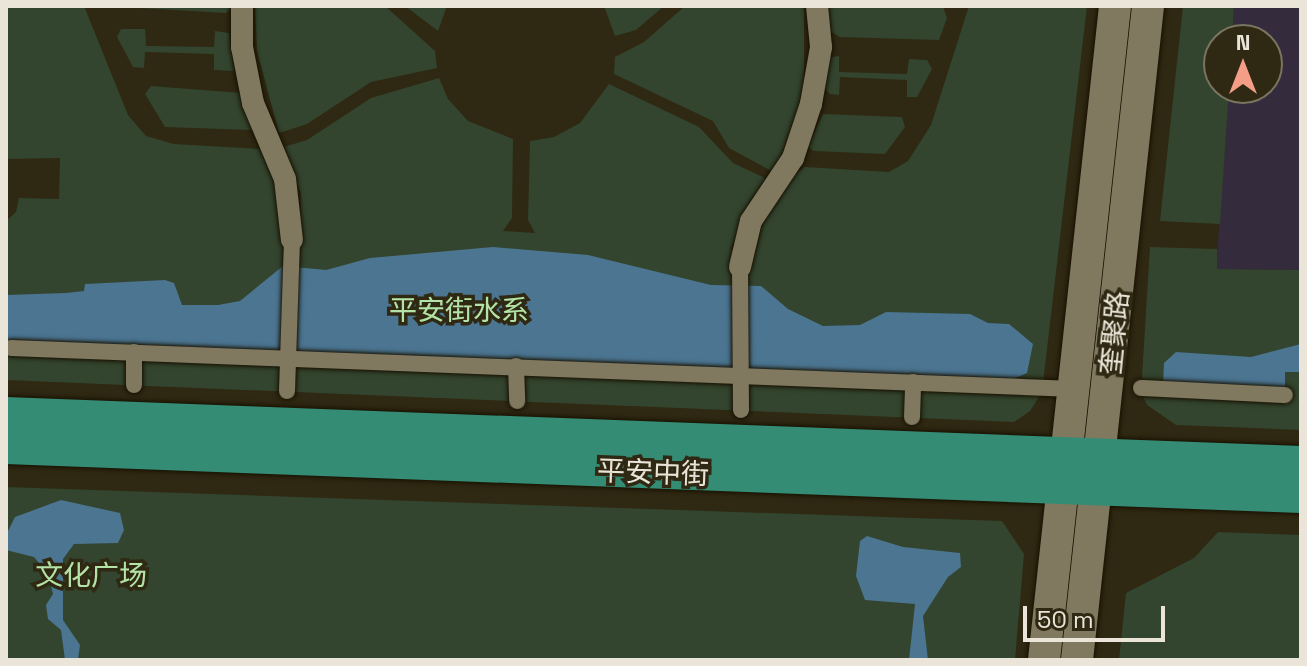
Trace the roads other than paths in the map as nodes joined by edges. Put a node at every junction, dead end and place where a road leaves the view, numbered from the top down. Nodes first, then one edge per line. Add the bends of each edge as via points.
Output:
1 (242, 6) edge
2 (817, 6) edge
3 (1115, 6) edge
4 (1148, 6) edge
5 (292, 240) joint
6 (740, 267) joint
7 (11, 348) dead end
8 (134, 352) junction
9 (286, 357) junction
10 (516, 366) junction
11 (741, 376) junction
12 (913, 382) junction
13 (134, 385) dead end
14 (1141, 388) dead end
15 (1075, 389) junction
16 (287, 391) dead end
17 (1285, 395) dead end
18 (517, 401) dead end
19 (741, 410) dead end
20 (6, 415) edge
21 (912, 417) dead end
22 (6, 446) edge
23 (1301, 464) edge
24 (1082, 472) junction
25 (1301, 495) edge
26 (1044, 660) edge
27 (1077, 660) edge

1 - 5 street via 242,47 253,103 285,179
2 - 6 street via 821,47 811,104 793,158 751,221
3 - 15 main road, 奎聚路
4 - 24 main road, 奎聚路
5 - 9 street
6 - 11 street
7 - 8 street
8 - 9 street
8 - 13 street
9 - 10 street
9 - 16 street
10 - 11 street
10 - 18 street
11 - 12 street
11 - 19 street
12 - 15 street
12 - 21 street
14 - 17 street
15 - 24 main road, 奎聚路
20 - 24 main road, 平安中街
22 - 24 main road, 平安中街
23 - 24 main road, 平安中街
24 - 25 main road, 平安中街
24 - 26 main road, 奎聚路
24 - 27 main road, 奎聚路

